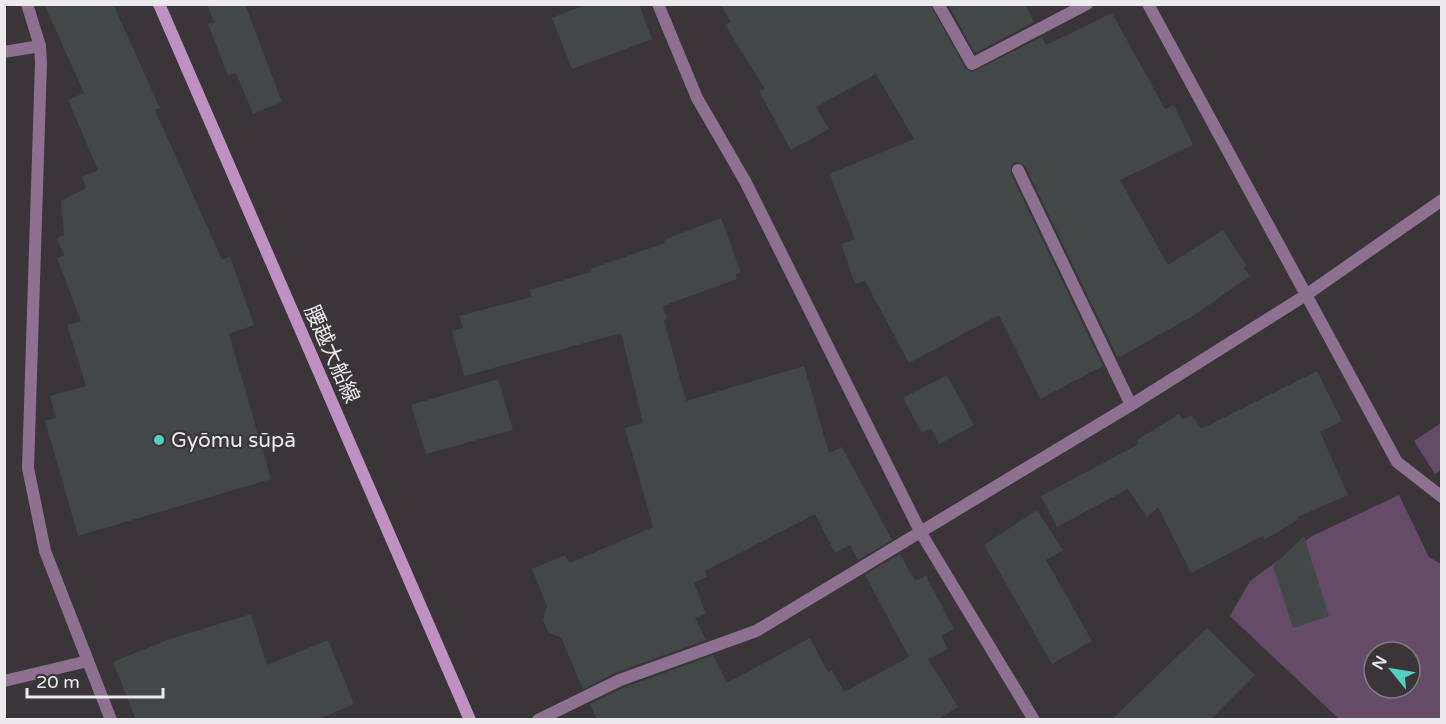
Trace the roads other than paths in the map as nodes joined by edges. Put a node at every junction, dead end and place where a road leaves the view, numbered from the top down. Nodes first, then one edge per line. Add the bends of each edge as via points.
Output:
1 (27, 4) edge
2 (159, 4) edge
3 (658, 4) edge
4 (938, 4) edge
5 (1087, 4) edge
6 (1148, 4) edge
7 (40, 46) junction
8 (4, 52) edge
9 (1018, 170) dead end
10 (1442, 200) edge
11 (1306, 295) junction
12 (1131, 405) junction
13 (1442, 497) edge
14 (921, 533) junction
15 (88, 661) junction
16 (4, 681) edge
17 (111, 720) edge
18 (470, 720) edge
19 (538, 720) edge
20 (1034, 720) edge

1 - 7 street
2 - 18 main road, 腰越大船線
3 - 14 street via 697,98 745,181
4 - 5 street via 972,64
6 - 11 street
7 - 8 street
7 - 15 street via 40,167 28,468 45,551
9 - 12 street
10 - 11 street
11 - 12 street
11 - 13 street via 1397,462
12 - 14 street
14 - 19 street via 756,631 620,680
14 - 20 street
15 - 16 street
15 - 17 street

